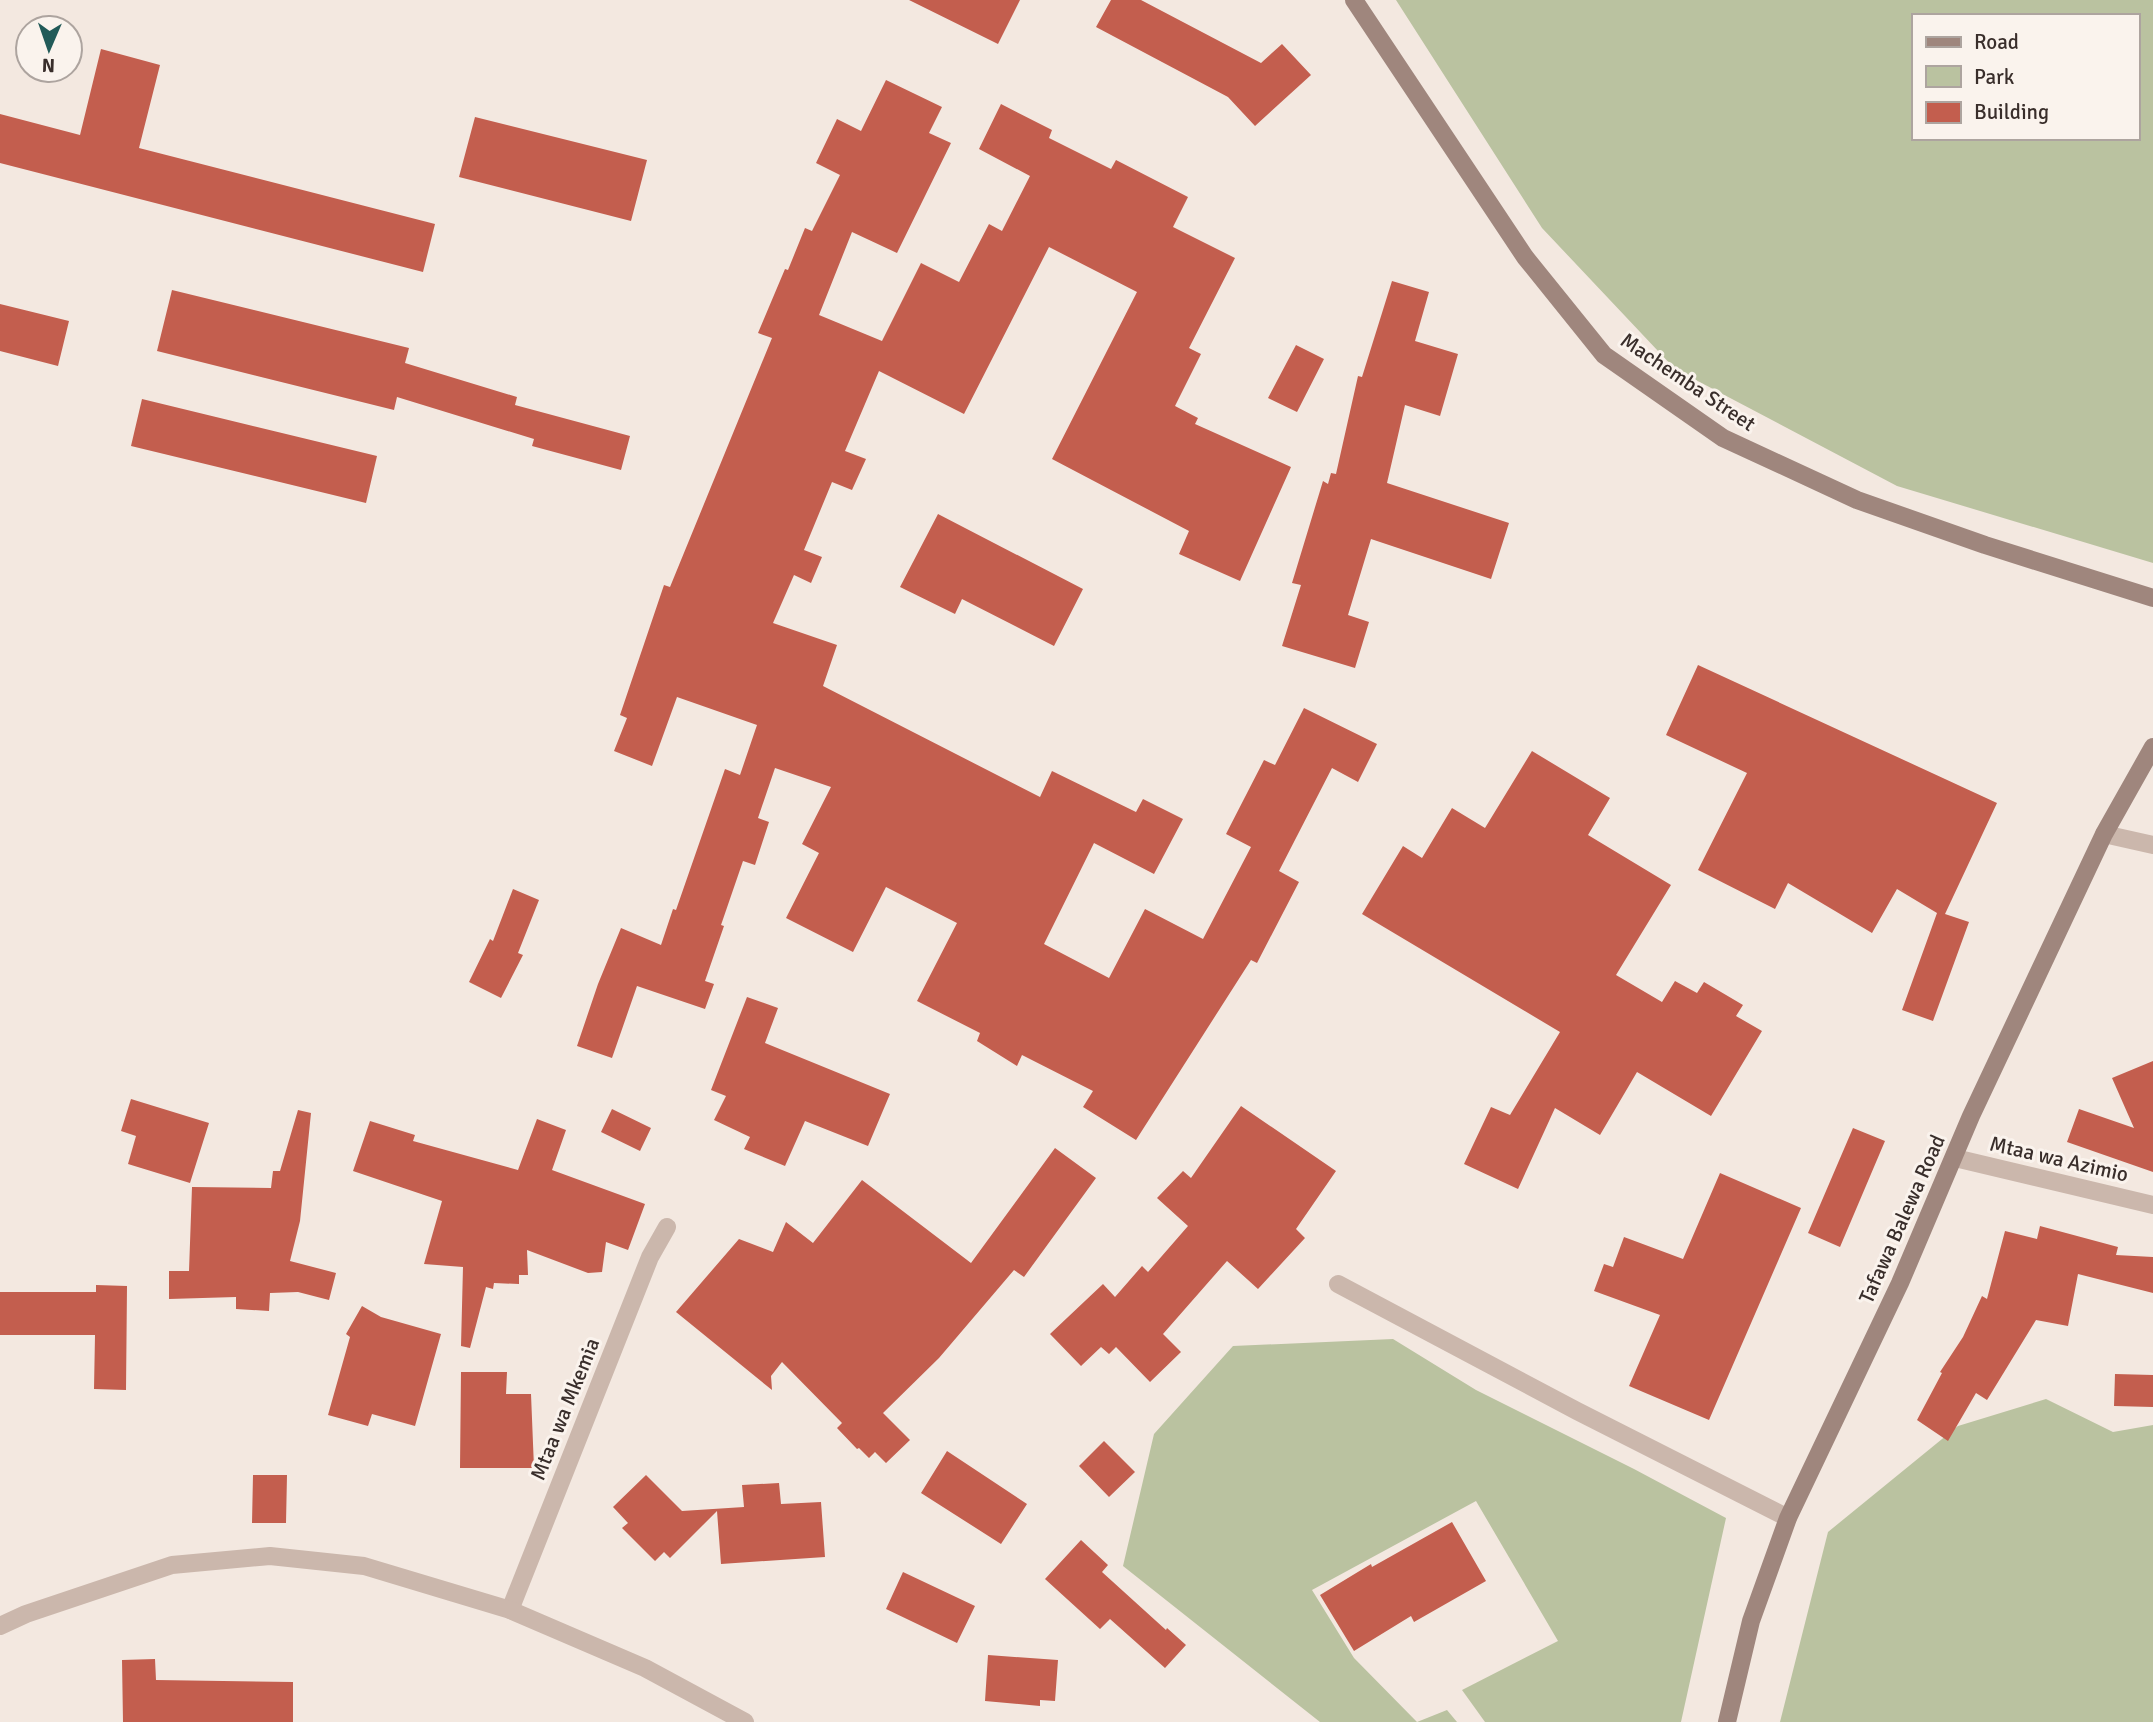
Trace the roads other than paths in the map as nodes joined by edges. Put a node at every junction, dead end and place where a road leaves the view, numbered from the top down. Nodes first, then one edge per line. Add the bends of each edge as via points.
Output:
1 (1354, 0) edge
2 (2153, 598) edge
3 (2153, 747) edge
4 (2104, 834) junction
5 (2153, 845) edge
6 (1955, 1158) junction
7 (2153, 1205) edge
8 (667, 1227) dead end
9 (1338, 1284) dead end
10 (1788, 1518) junction
11 (510, 1610) junction
12 (0, 1626) edge
13 (745, 1722) edge
14 (1727, 1722) edge

1 - 2 main road, Machemba Street via 1525,257 1604,355 1723,438 1857,500
3 - 4 main road, Tafawa Balewa Road
4 - 5 street
4 - 6 main road, Tafawa Balewa Road
6 - 7 street, Mtaa wa Azimio
6 - 10 main road, Tafawa Balewa Road
8 - 11 street, Mtaa wa Mkemia via 650,1257
9 - 10 street
10 - 14 main road, Tafawa Balewa Road via 1751,1621
11 - 12 street via 364,1566 270,1556 172,1565
11 - 13 street via 645,1668

